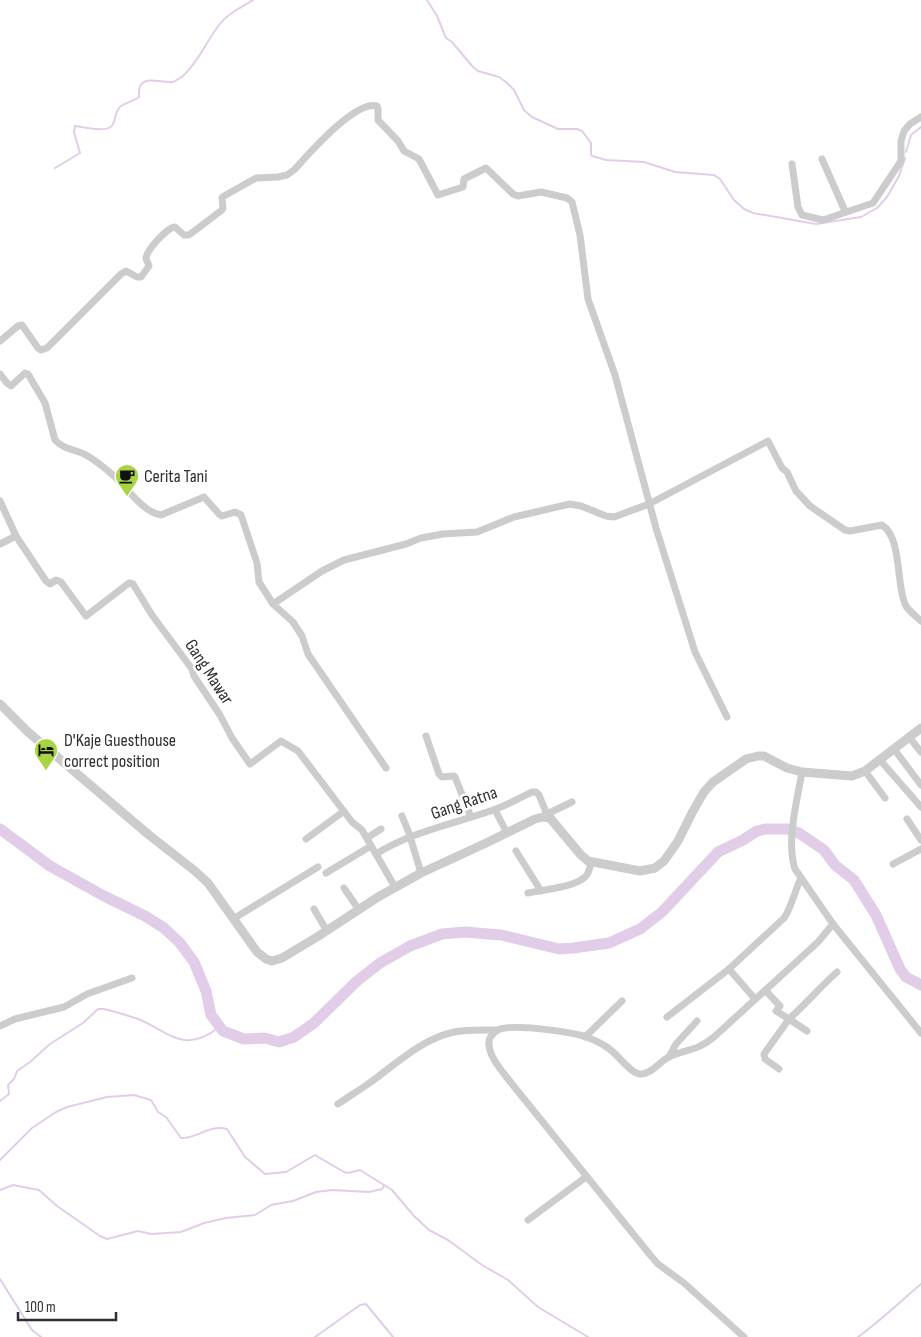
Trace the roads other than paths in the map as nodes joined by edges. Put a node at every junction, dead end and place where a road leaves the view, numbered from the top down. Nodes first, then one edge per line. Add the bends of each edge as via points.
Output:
1 (921, 117) edge
2 (822, 159) dead end
3 (792, 164) dead end
4 (845, 211) junction
5 (0, 341) edge
6 (0, 374) edge
7 (0, 501) edge
8 (649, 504) junction
9 (16, 536) junction
10 (0, 544) edge
11 (273, 604) junction
12 (921, 621) edge
13 (0, 704) edge
14 (727, 717) dead end
15 (921, 728) edge
16 (426, 736) dead end
17 (909, 737) junction
18 (894, 749) junction
19 (921, 752) edge
20 (880, 760) junction
21 (386, 768) dead end
22 (802, 772) junction
23 (865, 772) junction
24 (921, 785) edge
25 (885, 798) dead end
26 (572, 802) dead end
27 (921, 807) edge
28 (495, 810) junction
29 (344, 811) junction
30 (402, 816) dead end
31 (548, 816) junction
32 (471, 817) junction
33 (907, 819) dead end
34 (381, 830) dead end
35 (507, 833) junction
36 (410, 838) junction
37 (306, 839) dead end
38 (921, 840) edge
39 (369, 842) junction
40 (921, 850) edge
41 (516, 851) dead end
42 (376, 854) junction
43 (591, 862) junction
44 (893, 864) dead end
45 (318, 866) dead end
46 (421, 872) junction
47 (326, 873) dead end
48 (801, 878) junction
49 (395, 887) junction
50 (344, 888) dead end
51 (541, 891) junction
52 (528, 894) dead end
53 (314, 909) dead end
54 (359, 910) junction
55 (233, 919) junction
56 (833, 924) junction
57 (327, 931) junction
58 (728, 969) junction
59 (837, 972) dead end
60 (132, 978) dead end
61 (765, 990) junction
62 (756, 999) junction
63 (622, 1002) dead end
64 (667, 1017) dead end
65 (789, 1019) junction
66 (698, 1020) dead end
67 (0, 1026) edge
68 (497, 1030) junction
69 (807, 1031) dead end
70 (921, 1033) edge
71 (585, 1037) junction
72 (669, 1057) junction
73 (779, 1069) dead end
74 (338, 1104) dead end
75 (586, 1177) junction
76 (528, 1220) dead end
77 (744, 1337) edge

1 - 4 street via 904,131 901,161 877,199 870,205
2 - 4 street
3 - 4 street via 802,215 823,220
5 - 8 street via 22,325 38,348 44,350 121,274 126,271 141,277 149,266 146,259 151,250 173,226 189,235 224,208 224,196 256,178 287,175 333,128 368,105 374,105 378,108 378,120 404,151 419,159 438,195 463,187 464,179 486,168 518,196 541,192 572,202 580,235 588,299 614,375
6 - 11 street via 11,386 25,373 28,374 45,403 59,445 86,454 153,512 161,515 204,497 222,516 235,512 241,515 257,563 259,582
7 - 9 street, Gang Mawar
8 - 11 street via 612,518 582,506 566,504 514,517 477,532 421,538 344,560
8 - 12 street via 768,441 796,491 810,506 844,530 882,525 886,528 897,551 905,606
8 - 14 street via 695,652
9 - 10 street
9 - 29 street, Gang Mawar via 46,582 61,582 86,616 129,583 133,584 187,662 250,764 284,742 298,751
11 - 21 street via 294,622 308,654
13 - 55 street via 28,732 200,875
15 - 17 street
16 - 32 street via 439,774 455,777
17 - 18 street
17 - 19 street
18 - 20 street
18 - 24 street
20 - 23 street
20 - 27 street
22 - 23 street via 852,776
22 - 43 street via 764,756 746,759 704,792 676,846 658,866 636,872
22 - 48 street via 791,849 795,869
23 - 25 street
26 - 31 street
28 - 31 street, Gang Ratna via 536,792
28 - 32 street, Gang Ratna
28 - 35 street
29 - 37 street
29 - 39 street, Gang Mawar
30 - 36 street
31 - 35 street
31 - 43 street via 581,855
32 - 36 street, Gang Ratna
33 - 38 street
34 - 39 street
35 - 46 street
36 - 42 street, Gang Ratna
36 - 46 street
39 - 42 street, Gang Mawar
39 - 47 street
40 - 44 street
41 - 51 street
42 - 49 street, Gang Mawar
43 - 51 street via 587,876 582,880
45 - 55 street
46 - 49 street
48 - 56 street
48 - 58 street via 787,914
49 - 54 street
50 - 54 street
51 - 52 street
53 - 57 street
54 - 57 street
55 - 57 street via 257,952 272,961
56 - 61 street
56 - 70 street
58 - 62 street
58 - 64 street
59 - 65 street
60 - 67 street via 87,994 64,1007
61 - 62 street
61 - 65 street via 780,1006 776,1010
62 - 72 street via 705,1045
63 - 71 street
65 - 69 street
65 - 73 street via 764,1054 764,1059
66 - 72 street via 676,1044
68 - 71 street via 531,1028
68 - 74 street via 468,1030 436,1038
68 - 75 street via 488,1043 493,1056
71 - 72 street via 614,1051 632,1071 640,1074
75 - 76 street
75 - 77 street via 658,1264

